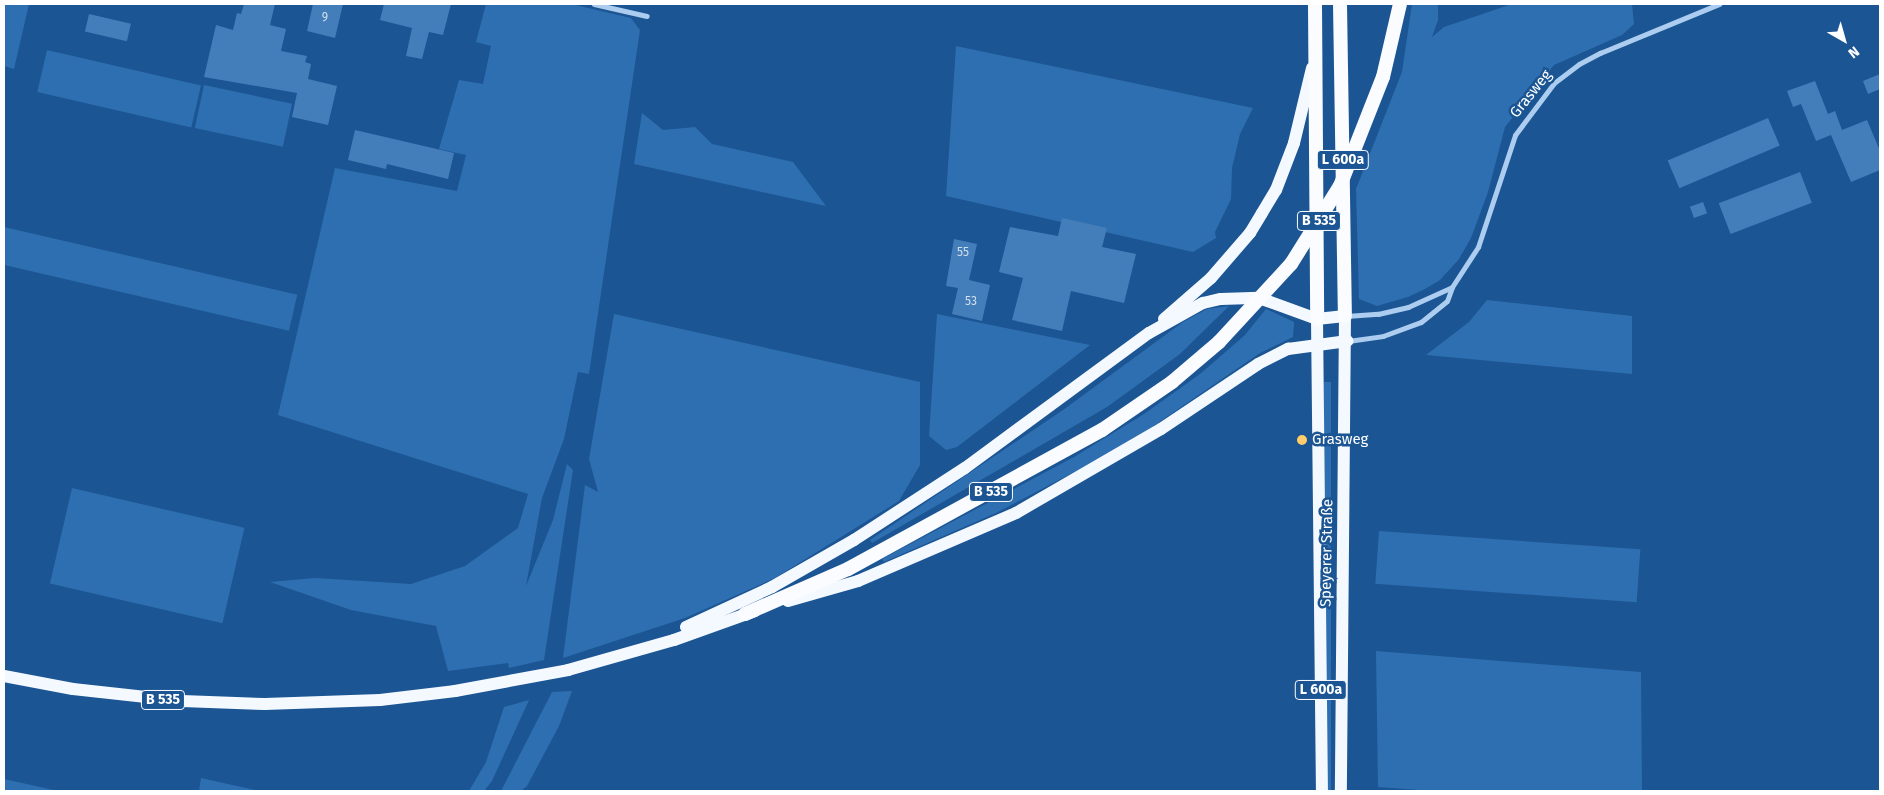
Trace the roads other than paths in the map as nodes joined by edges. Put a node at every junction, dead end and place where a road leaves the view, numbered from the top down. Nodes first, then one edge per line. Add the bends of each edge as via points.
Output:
1 (594, 4) edge
2 (1316, 4) edge
3 (1340, 4) edge
4 (1400, 4) edge
5 (1719, 4) edge
6 (647, 16) dead end
7 (1316, 50) junction
8 (1452, 287) junction
9 (1345, 316) junction
10 (1317, 319) junction
11 (1149, 333) junction
12 (1347, 341) junction
13 (1316, 344) junction
14 (745, 614) junction
15 (631, 651) junction
16 (4, 676) edge
17 (1322, 791) edge
18 (1341, 791) edge

1 - 6 street
2 - 7 highway, B 535
3 - 9 highway, L 600a
4 - 14 highway, B 535 via 1383,77 1355,154 1307,241 1273,286 1219,342 1172,382 1102,430 848,569
5 - 8 street, Grasweg via 1600,53 1578,64 1554,83 1515,135 1478,247
7 - 10 highway, L 600a
7 - 11 main road, B 535 via 1294,143 1276,190 1212,278
8 - 9 street via 1408,307 1378,314
8 - 12 street, Grasweg via 1447,301 1421,322 1383,336
9 - 10 main road
9 - 12 main road, Speyerer Straße / L 600a
10 - 11 main road via 1259,298 1221,298 1203,303
10 - 13 main road, Speyerer Straße / L 600a
11 - 15 main road, B 535 via 965,468 854,540 772,587
12 - 13 main road
12 - 18 main road, Speyerer Straße / L 600a
13 - 14 main road via 1288,349 1258,364 1161,429 1016,513 858,581
13 - 17 main road, Speyerer Straße / L 600a
14 - 15 main road, B 535
15 - 16 main road, B 535 via 520,680 380,700 265,704 130,697

